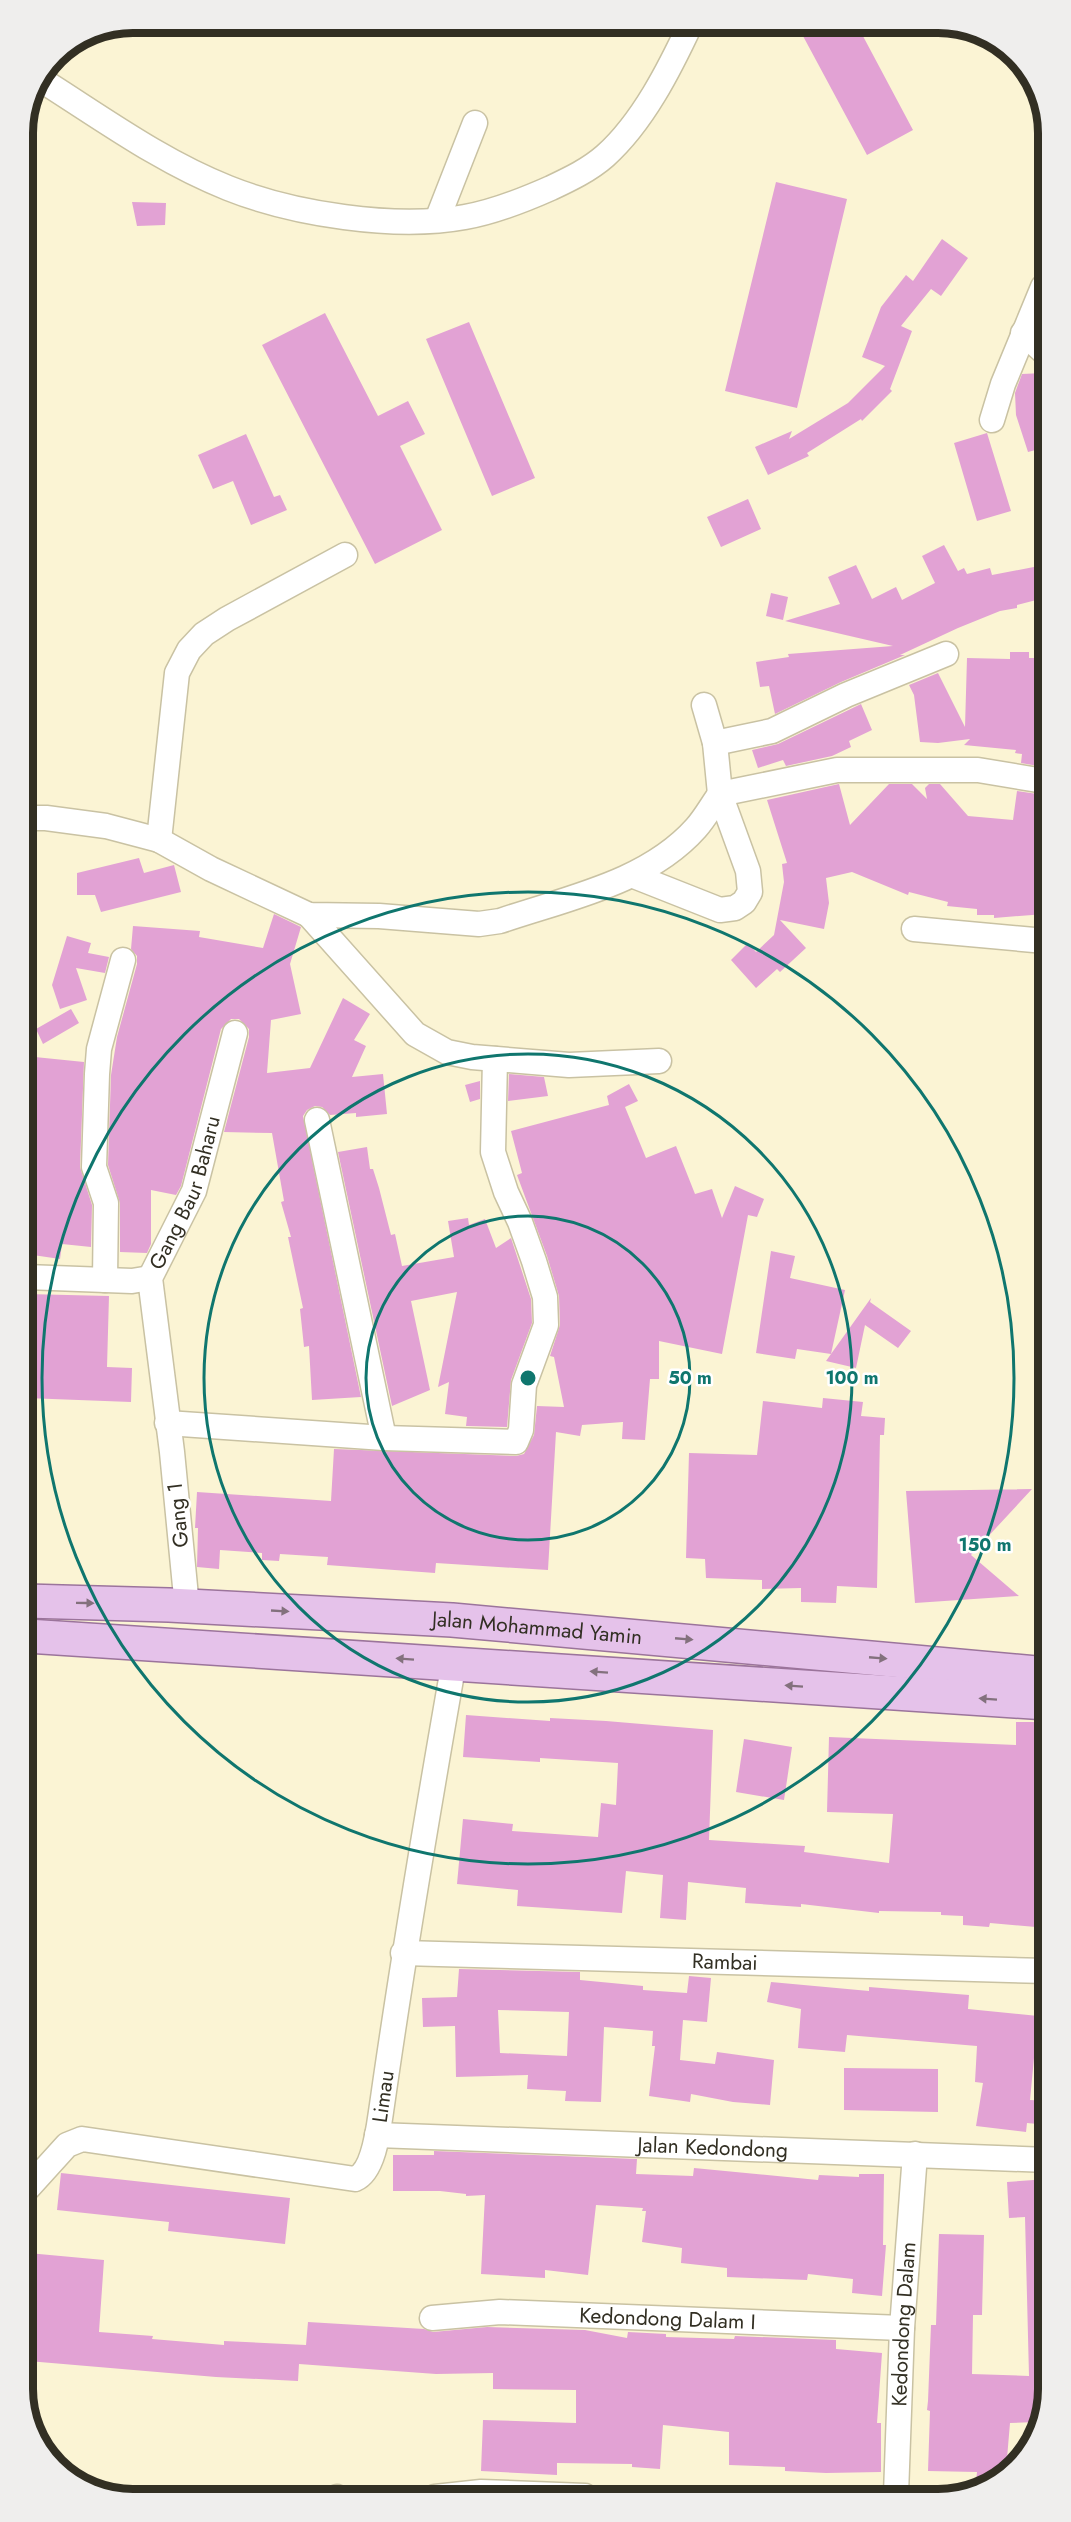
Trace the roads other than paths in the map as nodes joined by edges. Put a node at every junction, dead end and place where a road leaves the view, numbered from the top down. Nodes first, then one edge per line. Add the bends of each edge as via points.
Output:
1 (686, 33) edge
2 (47, 84) edge
3 (475, 123) dead end
4 (436, 220) junction
5 (1038, 298) edge
6 (1023, 333) junction
7 (1038, 346) edge
8 (992, 420) dead end
9 (345, 555) dead end
10 (946, 654) dead end
11 (704, 705) dead end
12 (716, 743) junction
13 (1038, 780) edge
14 (720, 794) junction
15 (33, 818) edge
16 (159, 840) junction
17 (634, 876) junction
18 (309, 915) junction
19 (914, 929) dead end
20 (1038, 940) edge
21 (123, 960) dead end
22 (235, 1033) dead end
23 (495, 1059) junction
24 (659, 1061) dead end
25 (317, 1120) dead end
26 (33, 1277) edge
27 (150, 1278) junction
28 (105, 1280) junction
29 (167, 1423) junction
30 (384, 1438) junction
31 (33, 1601) edge
32 (188, 1607) junction
33 (33, 1635) edge
34 (454, 1662) junction
35 (1038, 1673) edge
36 (1038, 1702) edge
37 (403, 1953) junction
38 (1038, 1971) edge
39 (377, 2135) junction
40 (915, 2154) junction
41 (1038, 2160) edge
42 (33, 2183) edge
43 (432, 2318) dead end
44 (902, 2328) junction
45 (896, 2489) edge

1 - 4 street via 656,92 606,156 577,176 525,199 465,217
2 - 4 street via 173,163 228,189 283,206 351,217
3 - 4 street
5 - 6 street
6 - 7 street
6 - 8 street
9 - 16 street via 227,619 189,650 177,673
10 - 12 street via 846,694 772,731
11 - 12 street
12 - 14 street
13 - 14 street via 978,770 837,770
14 - 17 street via 690,834
14 - 17 street via 748,871 750,892 744,902 720,910
15 - 16 street via 106,826
16 - 18 street
17 - 18 street via 500,921 479,924
18 - 23 street via 415,1034 447,1052
19 - 20 street
21 - 28 street via 99,1049 97,1074 94,1167 106,1203
22 - 27 street, Gang Baur Baharu via 194,1191
23 - 24 street via 569,1065
23 - 30 street via 493,1152 534,1261 547,1315 524,1385 521,1430 516,1442
25 - 30 street
26 - 28 street
27 - 28 street
27 - 29 street, Gang Baur Baharu
29 - 30 street
29 - 32 street, Gang 1
31 -> 32 main road, Jalan Mohammad Yamin
32 -> 35 main road, Jalan Mohammad Yamin via 452,1620
34 -> 33 main road, Jalan Mohammad Yamin
36 -> 34 main road, Jalan Mohammad Yamin
34 - 37 street, Limau
37 - 38 street, Rambai
37 - 39 street, Limau
39 - 40 street, Jalan Kedondong
39 - 42 street, Limau via 367,2168 355,2179 82,2139 68,2145
40 - 41 street, Jalan Kedondong
40 - 44 street, Kedondong Dalam
43 - 44 street, Kedondong Dalam I via 500,2312
44 - 45 street, Kedondong Dalam

